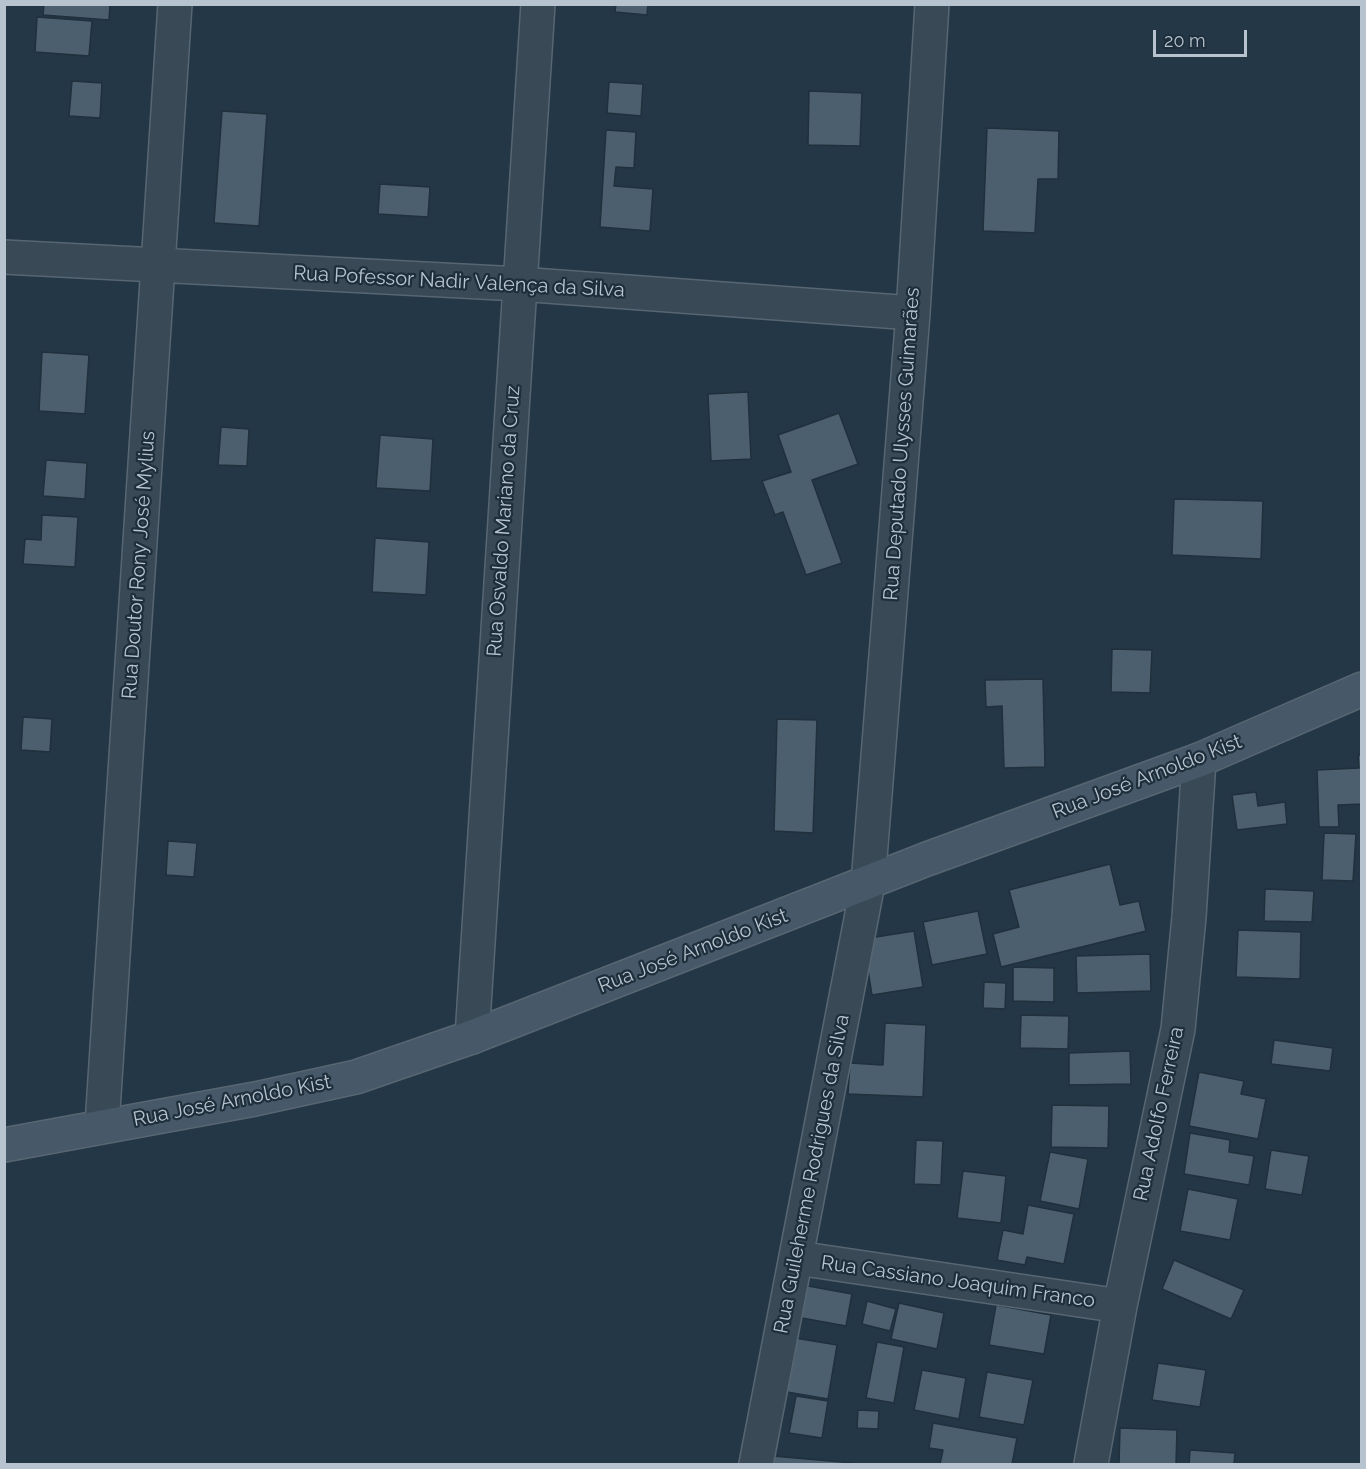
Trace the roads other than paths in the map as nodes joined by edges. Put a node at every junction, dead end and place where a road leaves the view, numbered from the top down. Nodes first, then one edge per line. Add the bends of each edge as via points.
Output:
1 (175, 4) edge
2 (538, 4) edge
3 (932, 4) edge
4 (4, 256) edge
5 (158, 264) junction
6 (519, 284) junction
7 (913, 313) junction
8 (1362, 688) edge
9 (1199, 760) junction
10 (868, 883) junction
11 (472, 1037) junction
12 (102, 1125) junction
13 (4, 1145) edge
14 (797, 1258) junction
15 (1119, 1306) junction
16 (756, 1464) edge
17 (1091, 1464) edge

1 - 5 street, Rua Doutor Rony José Mylius
2 - 6 street, Rua Osvaldo Mariano da Cruz
3 - 7 street, Rua Deputado Ulysses Guimarães
4 - 5 street, Rua Pofessor Nadir Valença da Silva
5 - 6 street, Rua Pofessor Nadir Valença da Silva
5 - 12 street, Rua Doutor Rony José Mylius
6 - 7 street, Rua Pofessor Nadir Valença da Silva
6 - 11 street, Rua Osvaldo Mariano da Cruz
7 - 10 street, Rua Deputado Ulysses Guimarães
8 - 9 street, Rua José Arnoldo Kist
9 - 10 street, Rua José Arnoldo Kist
9 - 15 street, Rua Adolfo Ferreira via 1178,1029
10 - 11 street, Rua José Arnoldo Kist
10 - 14 street, Rua Guileherme Rodrigues da Silva
11 - 12 street, Rua José Arnoldo Kist via 356,1077
12 - 13 street, Rua José Arnoldo Kist
14 - 15 street, Rua Cassiano Joaquim Franco
14 - 16 street, Rua Guileherme Rodrigues da Silva
15 - 17 street, Rua Adolfo Ferreira

